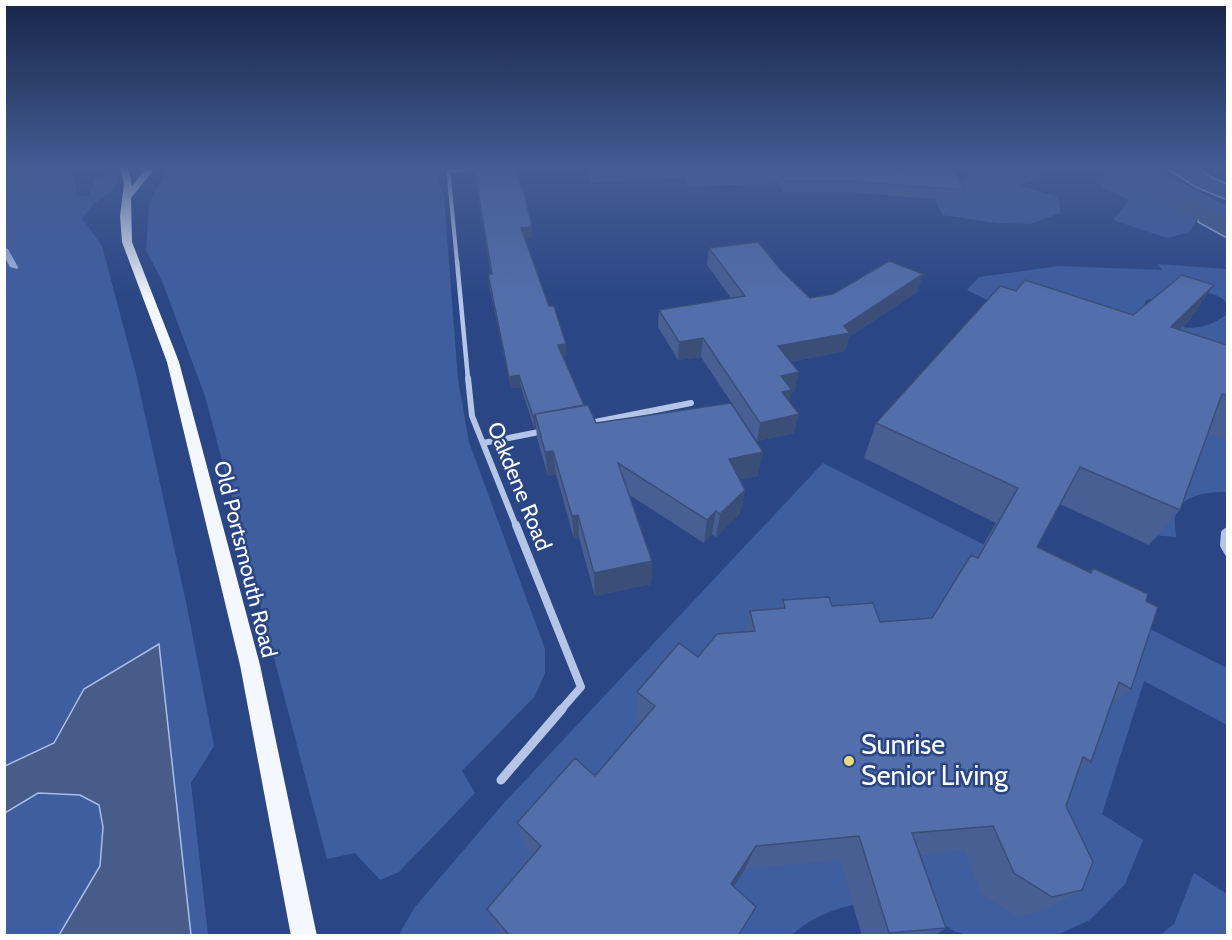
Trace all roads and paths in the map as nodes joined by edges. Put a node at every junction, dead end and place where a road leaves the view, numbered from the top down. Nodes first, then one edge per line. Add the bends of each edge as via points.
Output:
1 (126, 212) edge
2 (452, 212) edge
3 (692, 403) dead end
4 (583, 424) edge
5 (549, 430) edge
6 (483, 443) junction
7 (1227, 531) edge
8 (1227, 552) edge
9 (501, 780) dead end
10 (304, 936) edge

1 - 10 main road, Old Portsmouth Road via 127,242 173,362 250,665
2 - 6 street, Oakdene Road via 472,416
3 - 4 street
5 - 6 street
6 - 9 street, Oakdene Road via 581,687
7 - 8 street

